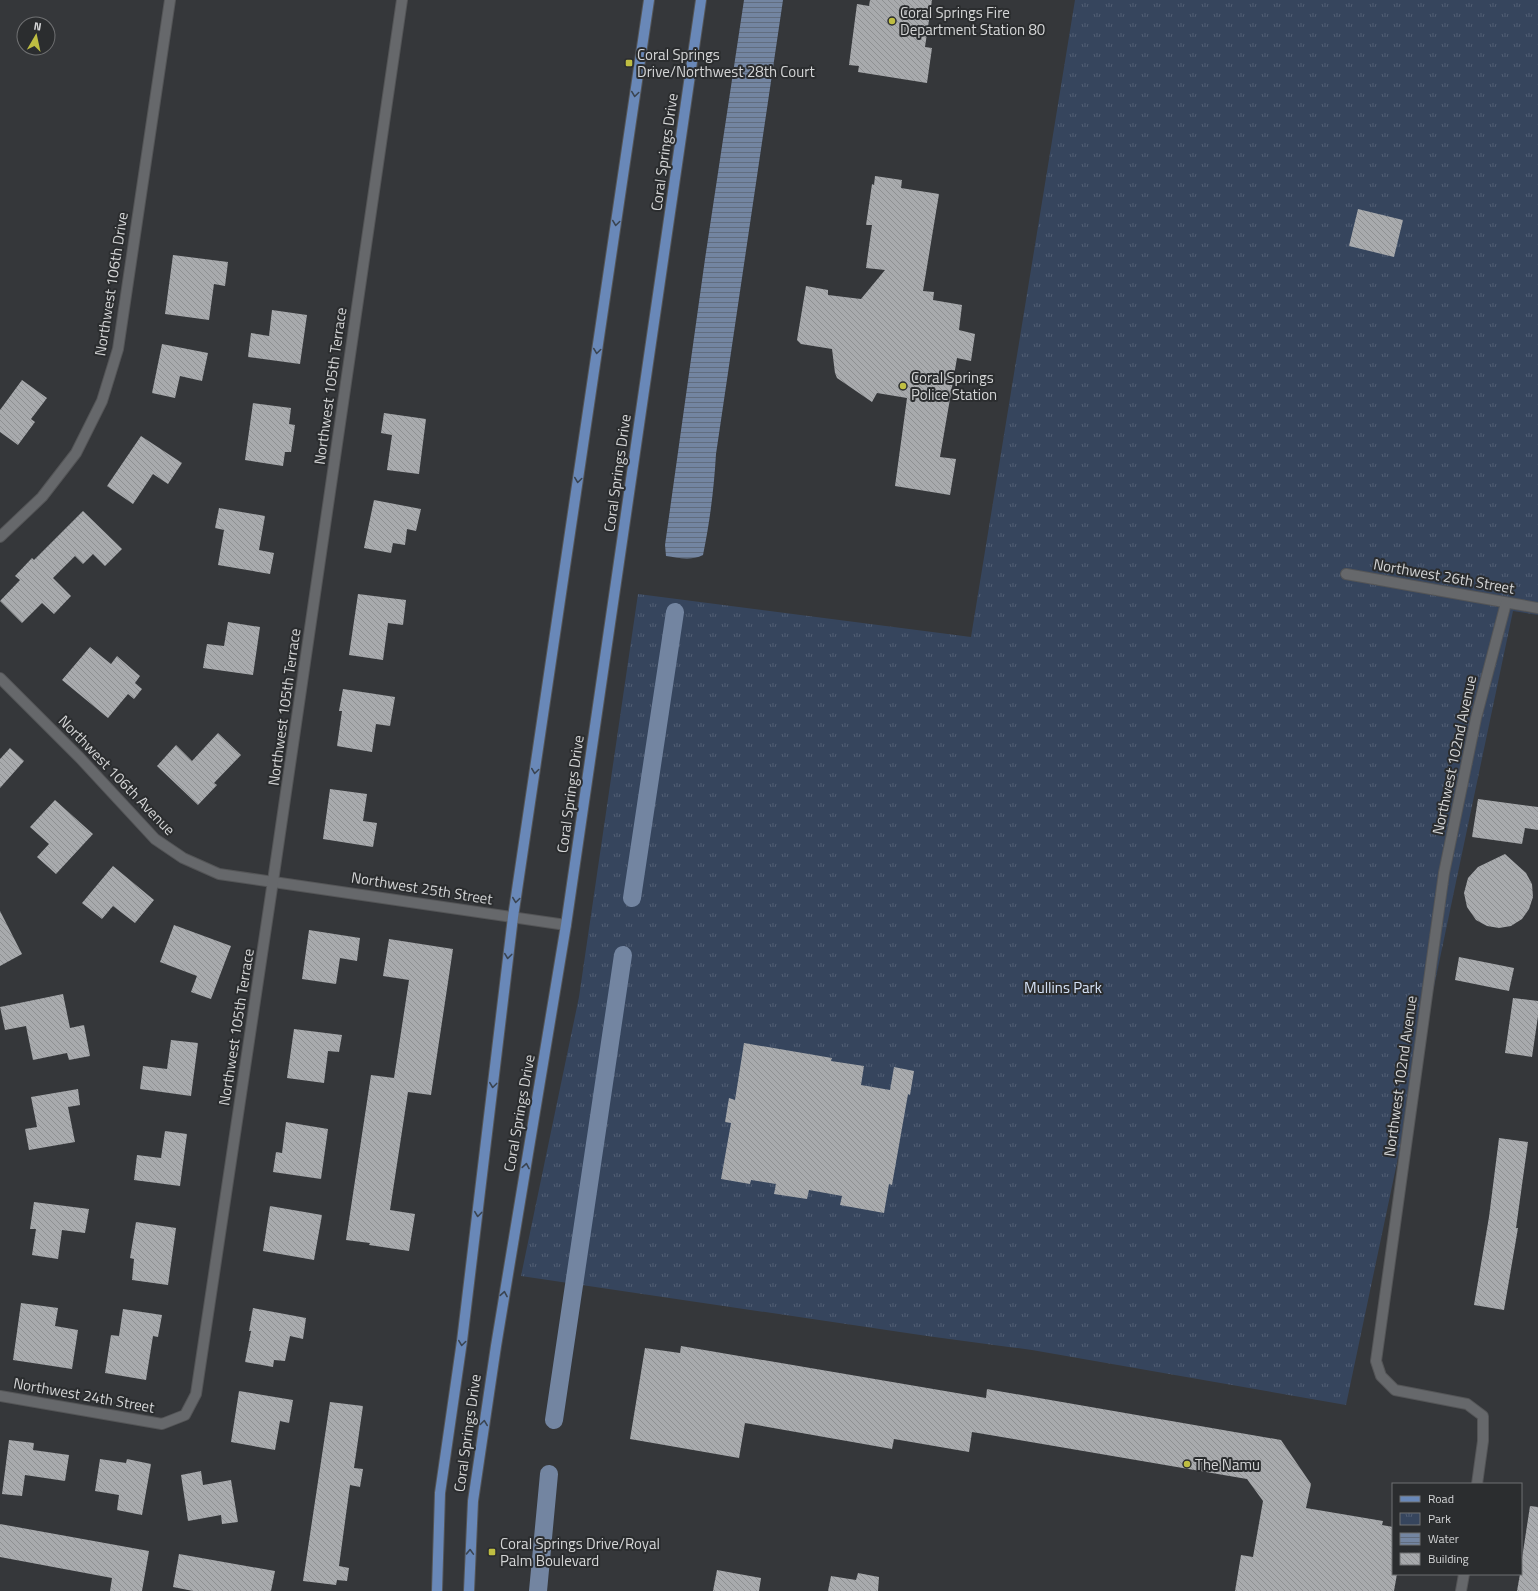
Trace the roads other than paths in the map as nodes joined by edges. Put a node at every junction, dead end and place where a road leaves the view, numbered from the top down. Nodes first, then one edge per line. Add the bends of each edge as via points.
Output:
1 (170, 0) edge
2 (402, 0) edge
3 (649, 0) edge
4 (701, 0) edge
5 (0, 537) edge
6 (1346, 574) dead end
7 (1506, 603) junction
8 (1538, 608) edge
9 (0, 678) edge
10 (273, 881) junction
11 (513, 917) junction
12 (566, 925) junction
13 (0, 1396) edge
14 (185, 1415) joint
15 (1477, 1483) edge
16 (1464, 1575) edge
17 (436, 1591) edge
18 (469, 1591) edge
19 (1461, 1591) edge

1 - 5 street, Northwest 106th Drive via 118,349 104,394 76,453 42,497
2 - 10 street, Northwest 105th Terrace
3 -> 11 main road, Coral Springs Drive
4 - 12 main road, Coral Springs Drive
6 - 7 street, Northwest 26th Street
7 - 8 street, Northwest 26th Street
7 - 15 street, Northwest 102nd Avenue via 1476,718 1444,873 1376,1361 1381,1376 1395,1390 1467,1404 1483,1416 1483,1441
9 - 10 street, Northwest 106th Avenue via 80,758 155,839 183,858 219,874
10 - 11 street, Northwest 25th Street
10 - 14 street, Northwest 105th Terrace via 196,1394
11 - 12 street, Northwest 25th Street
11 -> 17 main road, Coral Springs Drive via 462,1341 440,1493
18 -> 12 main road, Coral Springs Drive via 472,1501
13 - 14 street, Northwest 24th Street via 162,1424
16 - 19 street

